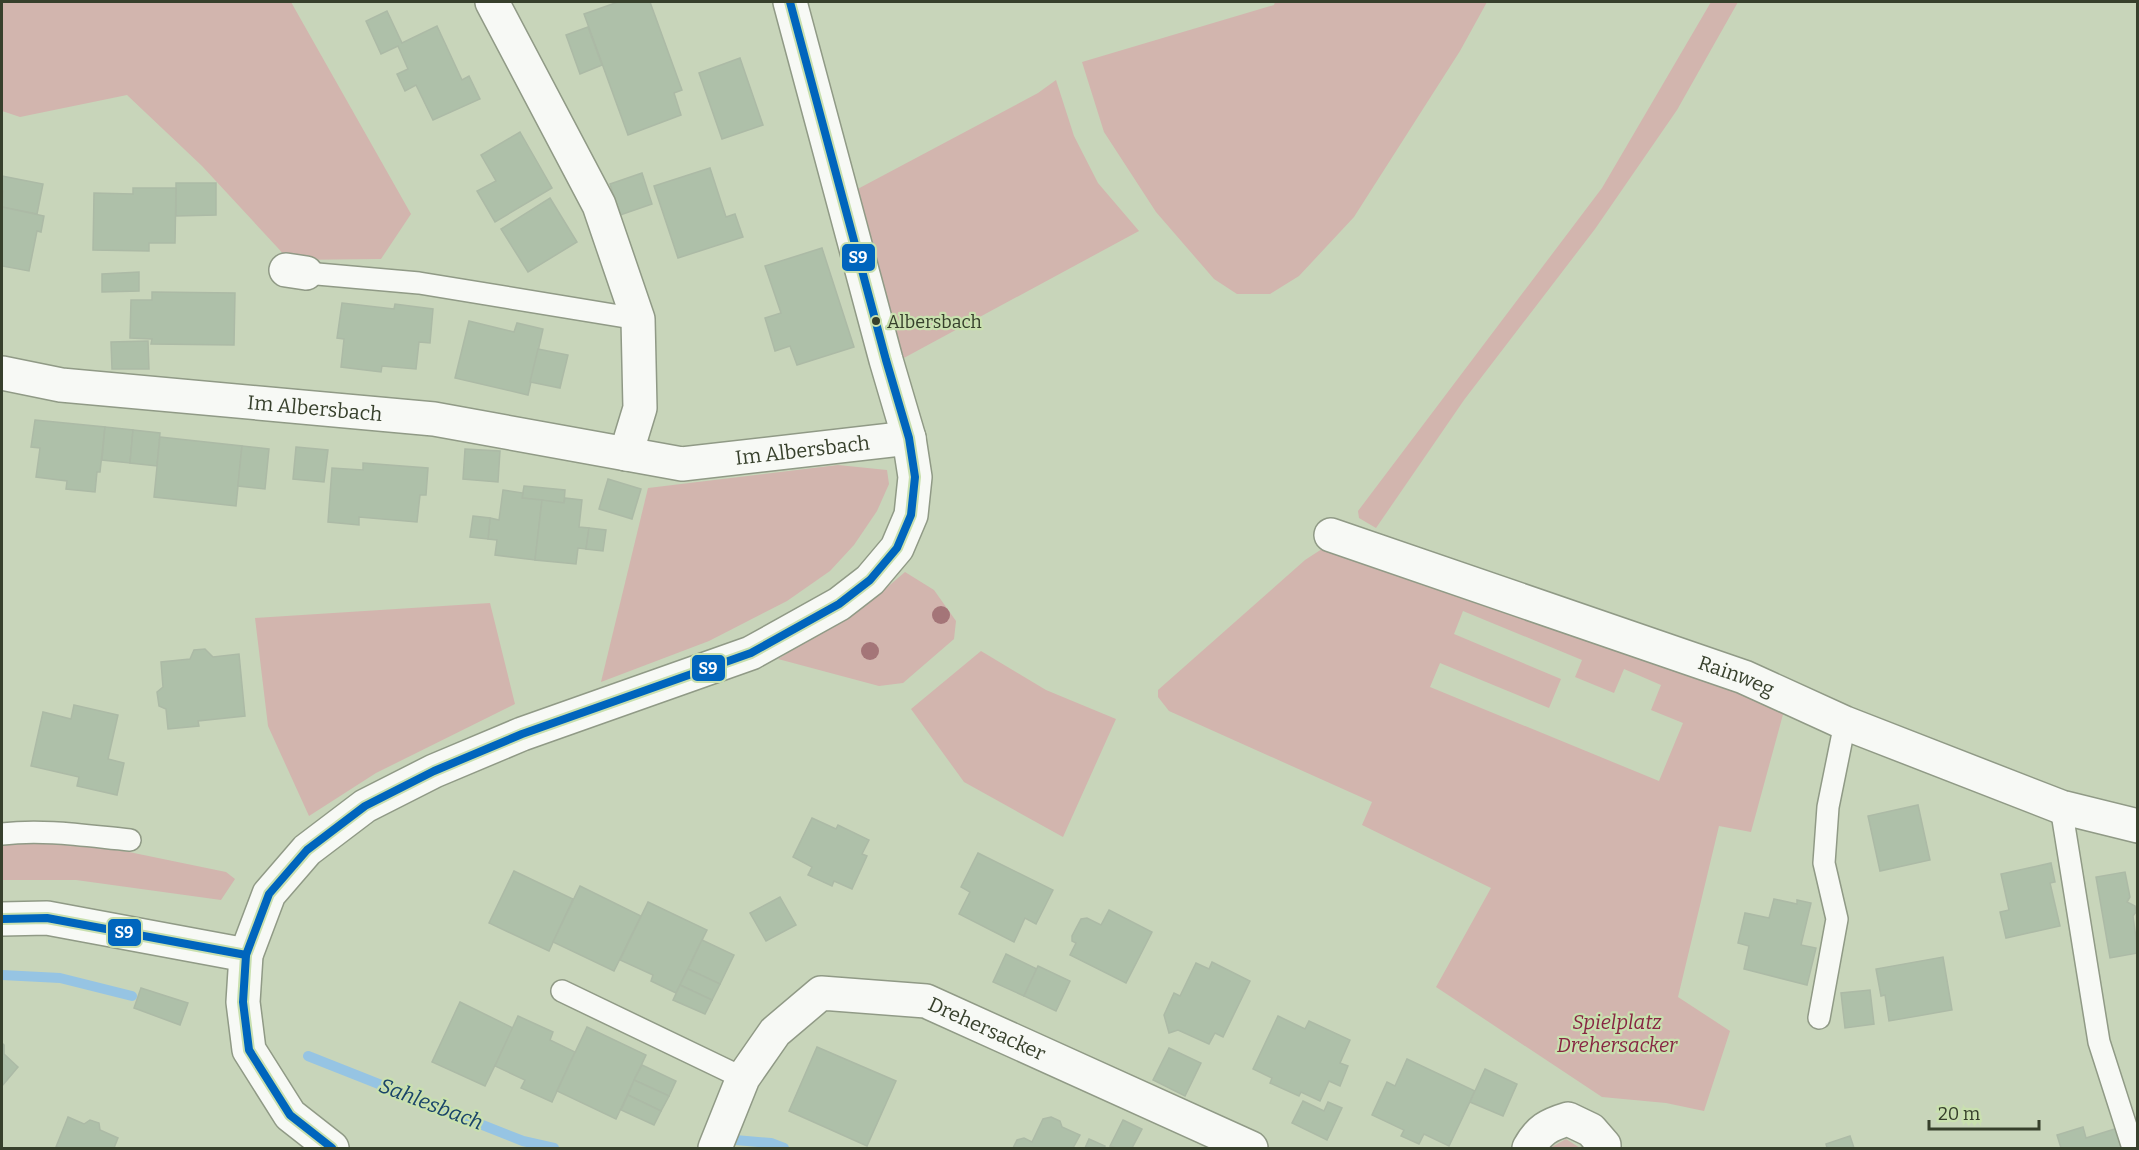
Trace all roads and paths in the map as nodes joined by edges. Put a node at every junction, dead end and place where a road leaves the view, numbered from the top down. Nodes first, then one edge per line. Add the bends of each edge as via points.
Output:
1 (492, 2) edge
2 (790, 2) edge
3 (296, 271) dead end
4 (638, 319) junction
5 (2, 373) edge
6 (909, 438) junction
7 (626, 454) junction
8 (1331, 535) dead end
9 (1845, 723) junction
10 (2061, 807) junction
11 (2136, 819) edge
12 (2, 834) edge
13 (130, 840) dead end
14 (2, 919) edge
15 (246, 955) junction
16 (562, 991) dead end
17 (1819, 1018) dead end
18 (743, 1078) junction
19 (332, 1149) edge
20 (715, 1149) edge
21 (1251, 1149) edge
22 (1529, 1149) edge
23 (1604, 1149) edge
24 (2133, 1149) edge

1 - 4 street via 599,205
2 - 6 street
3 - 4 lane via 419,283
4 - 7 street via 640,408
5 - 7 street, Im Albersbach via 61,385 434,419
6 - 7 street, Im Albersbach via 682,464
6 - 15 street via 915,477 911,515 897,548 870,580 839,604 751,653 522,734 434,771 365,806 307,850 269,894
8 - 9 street, Rainweg via 1744,677
9 - 10 street, Rainweg
9 - 17 lane via 1828,807 1824,863 1837,919
10 - 11 street, Rainweg
10 - 24 lane via 2098,1042
12 - 13 lane via 49,832
14 - 15 street via 47,918
15 - 19 street via 243,1002 249,1050 290,1115
16 - 18 lane
18 - 20 street, Drehersacker
18 - 21 street, Drehersacker via 775,1032 821,993 926,1000
22 - 23 street via 1536,1136 1552,1124 1568,1119 1591,1130

